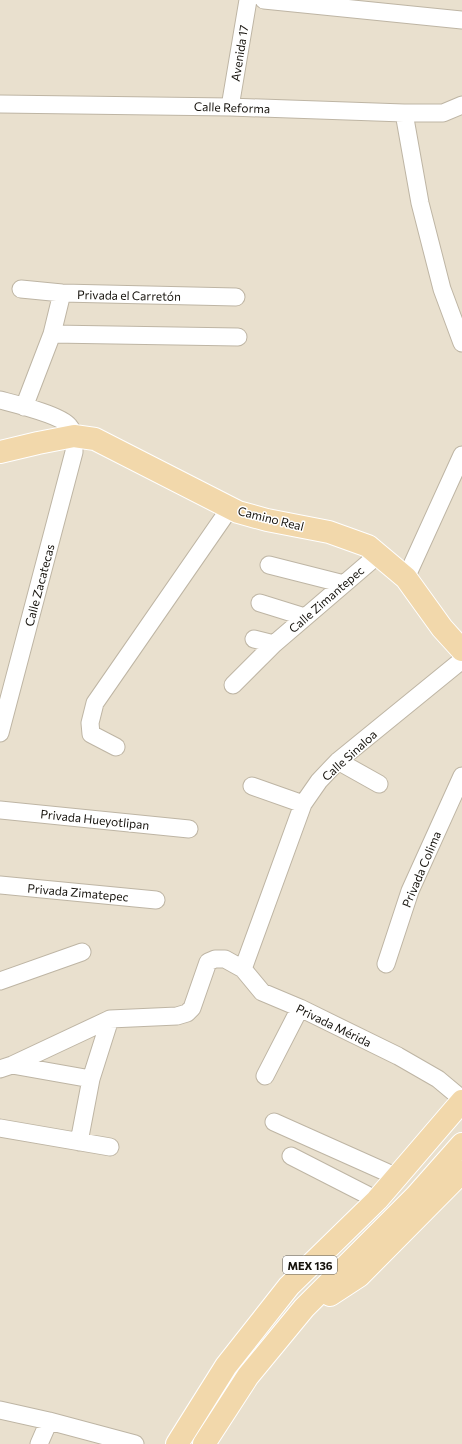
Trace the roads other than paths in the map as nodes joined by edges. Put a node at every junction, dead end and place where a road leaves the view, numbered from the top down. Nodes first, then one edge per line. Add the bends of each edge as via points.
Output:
1 (248, 0) edge
2 (264, 0) edge
3 (462, 20) edge
4 (0, 104) edge
5 (462, 105) edge
6 (230, 107) junction
7 (404, 114) junction
8 (22, 289) dead end
9 (62, 293) junction
10 (236, 297) dead end
11 (52, 334) junction
12 (461, 336) edge
13 (238, 337) dead end
14 (0, 400) edge
15 (24, 407) junction
16 (74, 436) junction
17 (0, 452) edge
18 (462, 456) edge
19 (230, 508) junction
20 (379, 554) junction
21 (269, 565) dead end
22 (406, 578) junction
23 (344, 584) junction
24 (260, 603) dead end
25 (305, 618) junction
26 (254, 639) dead end
27 (274, 644) junction
28 (462, 650) edge
29 (462, 660) edge
30 (233, 685) dead end
31 (0, 733) edge
32 (116, 747) dead end
33 (338, 761) junction
34 (462, 776) edge
35 (379, 784) dead end
36 (252, 786) dead end
37 (303, 804) junction
38 (0, 810) edge
39 (189, 829) dead end
40 (0, 885) edge
41 (156, 900) dead end
42 (82, 952) dead end
43 (386, 964) dead end
44 (243, 969) junction
45 (0, 981) edge
46 (300, 1008) junction
47 (110, 1019) junction
48 (6, 1067) edge
49 (264, 1076) dead end
50 (91, 1079) junction
51 (462, 1100) edge
52 (274, 1122) dead end
53 (0, 1128) edge
54 (79, 1142) junction
55 (462, 1144) edge
56 (110, 1147) dead end
57 (291, 1156) dead end
58 (462, 1172) edge
59 (396, 1177) junction
60 (377, 1200) junction
61 (304, 1308) junction
62 (0, 1410) edge
63 (49, 1421) junction
64 (39, 1444) edge
65 (135, 1444) edge
66 (177, 1444) edge
67 (204, 1444) edge

1 - 6 street, Avenida 17
2 - 3 street
4 - 6 street, Calle Reforma
5 - 7 street, Calle Reforma via 443,113
6 - 7 street, Calle Reforma
7 - 12 street via 420,203 442,289
8 - 9 street, Privada el Carretón
9 - 10 street, Privada el Carretón
9 - 11 street
11 - 13 street
11 - 15 street
14 - 15 street
15 - 16 street via 57,418 69,425
16 - 17 main road, Camino Real
16 - 19 main road, Camino Real via 95,439
16 - 31 street, Calle Zacatecas via 74,452
18 - 22 street
19 - 20 main road, Camino Real via 267,520 329,532 368,546
19 - 32 street via 95,703 90,722 91,734
20 - 22 main road, Camino Real
20 - 23 street, Calle Zimantepec
21 - 23 street
22 - 28 main road, Camino Real via 442,628
23 - 25 street, Calle Zimantepec
24 - 25 street
25 - 27 street, Calle Zimantepec
26 - 27 street
27 - 30 street, Calle Zimantepec
29 - 33 street, Calle Sinaloa
33 - 35 street
33 - 37 street, Calle Sinaloa via 319,781
34 - 43 street, Privada Colima via 410,891
36 - 37 street
37 - 44 street, Calle Sinaloa
38 - 39 street, Privada Hueyotlipan
40 - 41 street, Privada Zimatepec
42 - 45 street
44 - 46 street, Privada Mérida via 262,992
44 - 47 street, Privada Mérida via 225,959 208,962 192,1008 187,1013 177,1016
46 - 49 street
46 - 51 street, Privada Mérida via 398,1056 438,1079
47 - 48 street
47 - 50 street
48 - 50 street
50 - 54 street
51 - 59 main road, MEX 136
52 - 59 street
53 - 54 street
54 - 56 street
55 - 61 main road, MEX 136 via 416,1196
57 - 60 street
58 - 61 main road via 358,1276 331,1295
59 - 60 main road, MEX 136
60 - 66 main road, MEX 136 via 289,1286 226,1366
61 - 67 main road, MEX 136 via 248,1376
62 - 63 street
63 - 64 street
63 - 65 street

